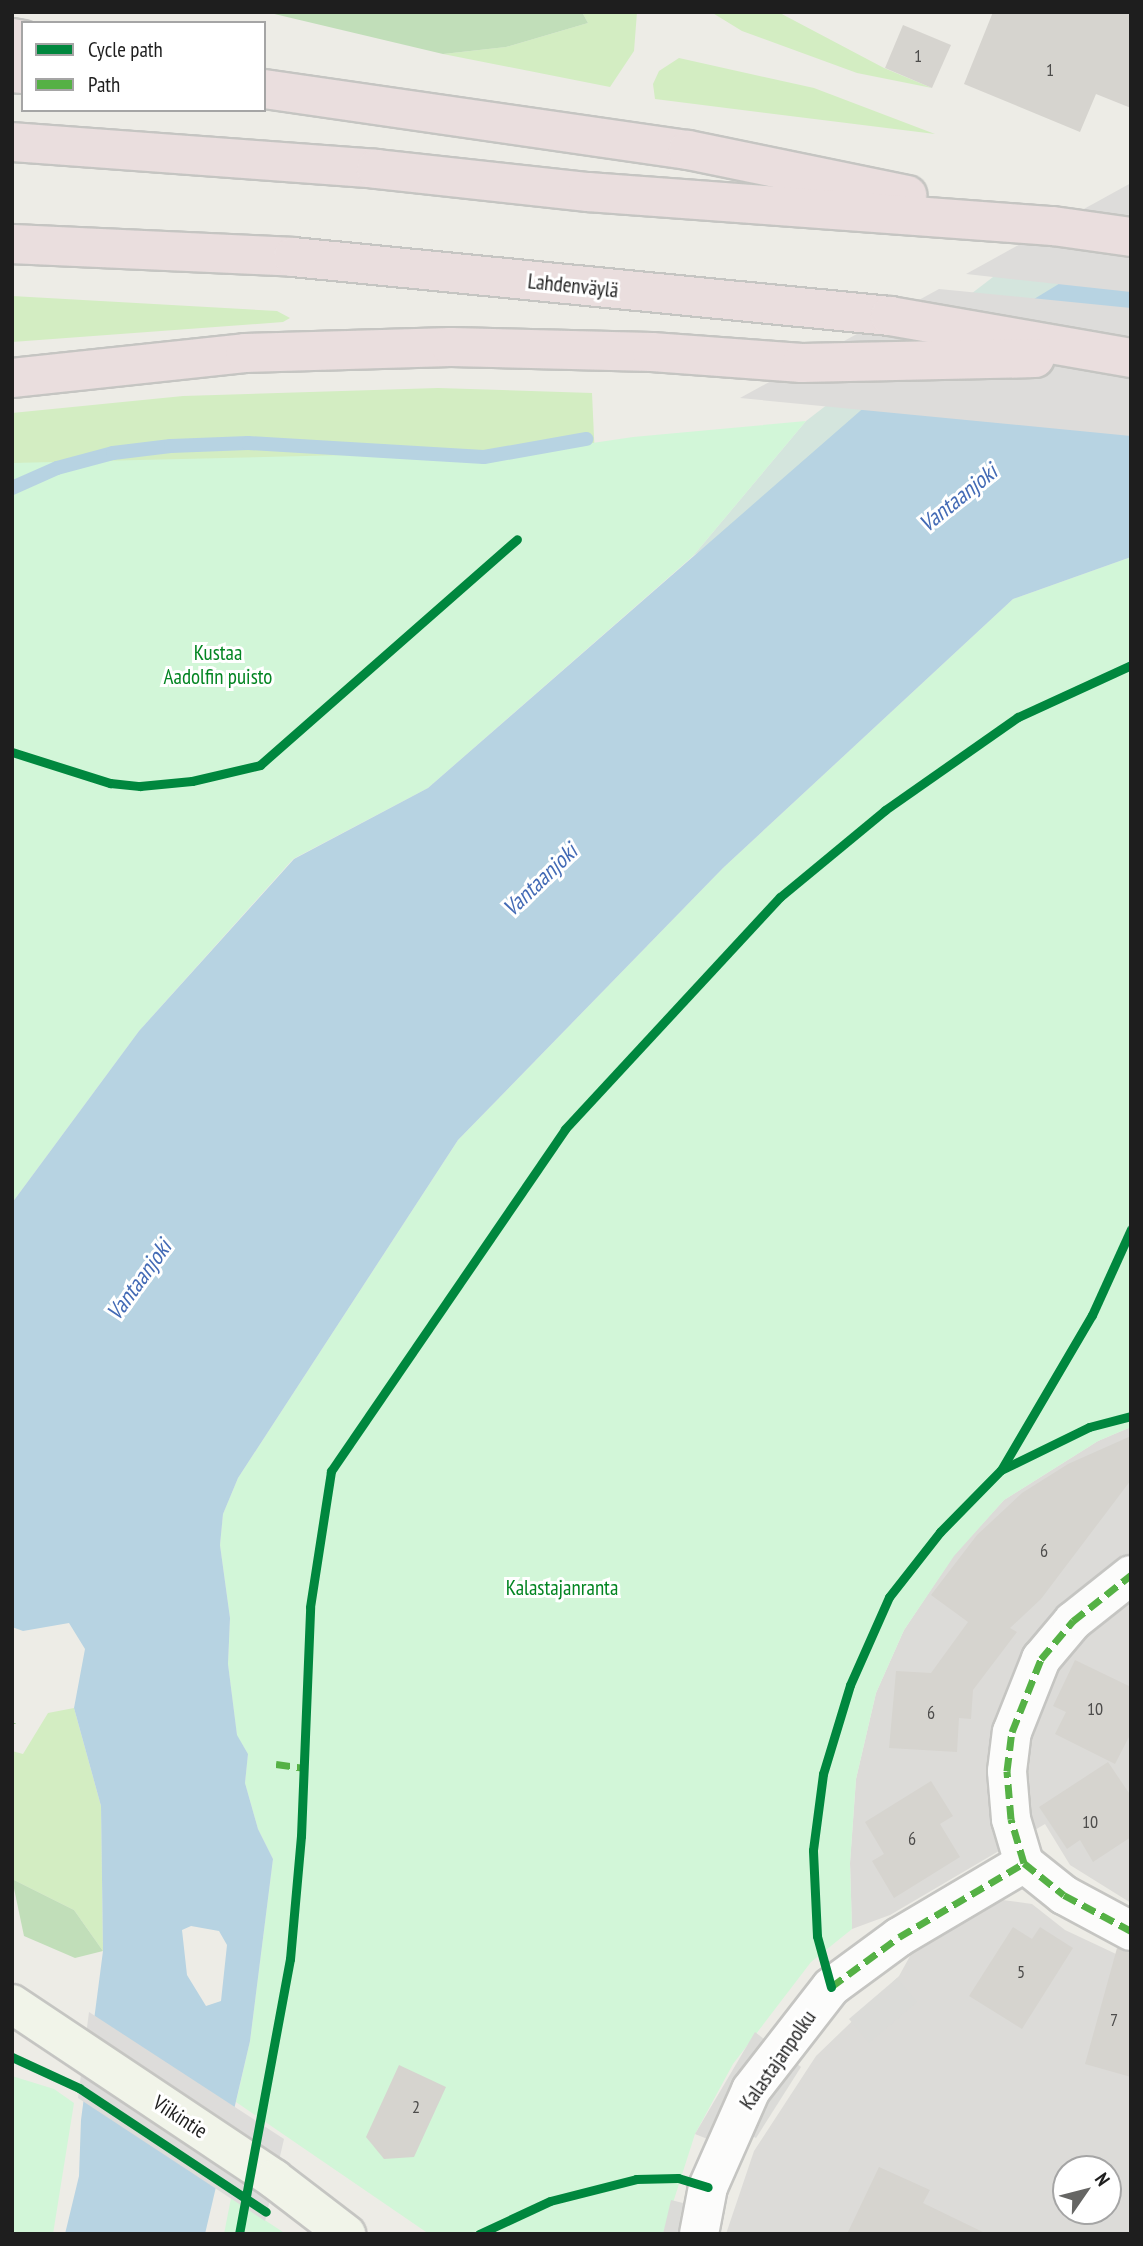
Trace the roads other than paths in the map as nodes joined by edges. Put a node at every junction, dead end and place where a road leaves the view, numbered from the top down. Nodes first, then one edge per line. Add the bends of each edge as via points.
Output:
1 (274, 93) edge
2 (12, 142) edge
3 (1053, 226) junction
4 (1131, 237) edge
5 (12, 244) edge
6 (1124, 357) edge
7 (12, 377) edge
8 (1131, 1575) edge
9 (1024, 1863) junction
10 (1131, 1931) edge
11 (12, 2004) edge
12 (346, 2234) edge
13 (699, 2234) edge

1 - 3 highway via 688,150
2 - 3 highway
3 - 4 highway
5 - 6 highway, Lahdenväylä via 293,257 890,316
6 - 7 highway via 802,363 652,352 452,347 245,353
8 - 9 street via 1073,1620 1041,1659 1012,1732 1006,1771 1011,1819
9 - 10 street via 1064,1895
9 - 13 street, Kalastajanpolku via 899,1937 831,1987 751,2090 708,2187
11 - 12 main road, Viikintie via 274,2179

